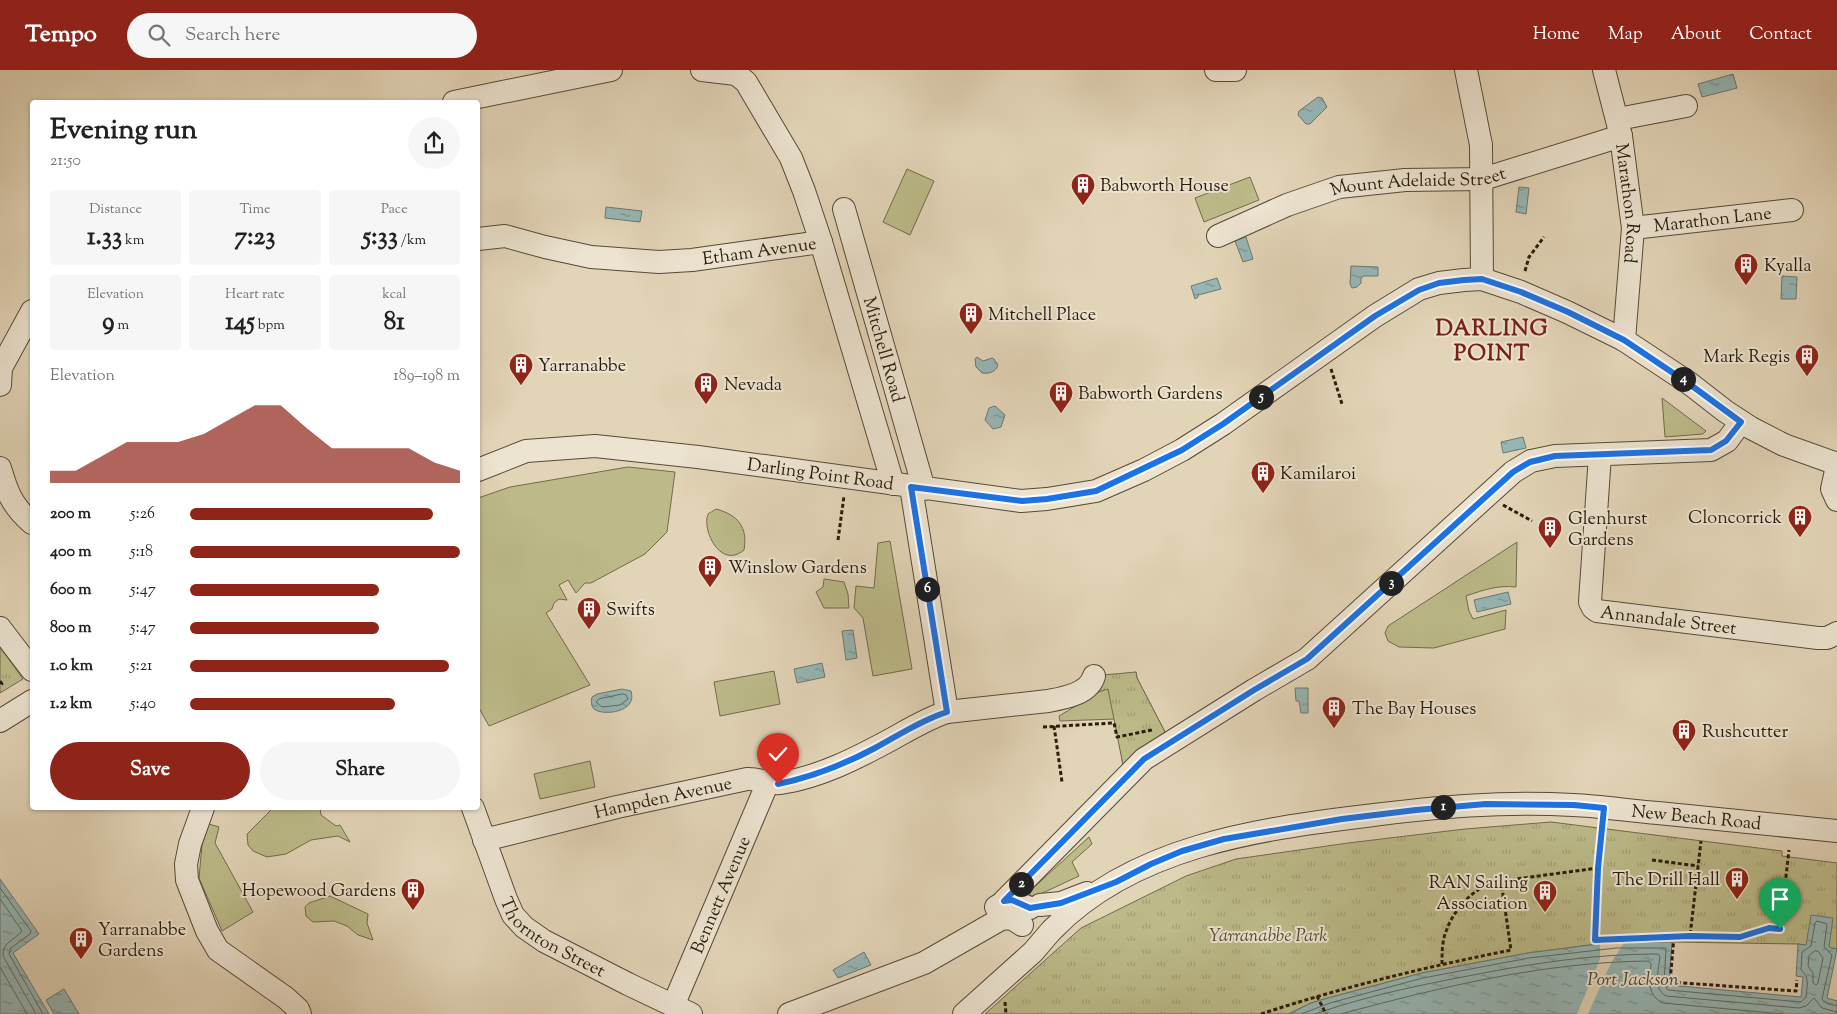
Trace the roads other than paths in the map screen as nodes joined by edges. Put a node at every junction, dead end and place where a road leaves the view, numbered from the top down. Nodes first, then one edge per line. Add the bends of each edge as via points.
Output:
1 (612, 70) edge
2 (702, 70) edge
3 (1216, 70) edge
4 (1235, 70) edge
5 (1466, 70) edge
6 (1604, 70) edge
7 (464, 100) edge
8 (1686, 106) dead end
9 (1619, 128) junction
10 (1483, 178) junction
11 (844, 209) dead end
12 (1792, 210) dead end
13 (1633, 228) junction
14 (1218, 236) dead end
15 (480, 239) edge
16 (821, 242) junction
17 (1482, 279) junction
18 (30, 316) edge
19 (1624, 340) junction
20 (0, 385) edge
21 (1741, 422) junction
22 (1600, 455) junction
23 (1837, 465) edge
24 (0, 468) edge
25 (480, 469) edge
26 (909, 486) junction
27 (1837, 500) edge
28 (30, 521) edge
29 (0, 628) edge
30 (1837, 633) edge
31 (30, 667) edge
32 (1094, 676) dead end
33 (30, 702) edge
34 (947, 712) junction
35 (0, 721) edge
36 (768, 782) junction
37 (202, 810) edge
38 (474, 810) edge
39 (1837, 831) edge
40 (484, 840) junction
41 (1116, 882) junction
42 (1022, 914) junction
43 (1052, 930) junction
44 (991, 989) junction
45 (682, 1010) edge
46 (300, 1014) edge
47 (789, 1014) edge
48 (964, 1014) edge

1 - 7 street
2 - 16 street via 736,74 746,82 797,171
3 - 4 street
5 - 10 street via 1482,145
6 - 9 street, Marathon Road
8 - 9 street, Mount Adelaide Street
9 - 10 street, Mount Adelaide Street
9 - 13 street, Marathon Road
10 - 14 street, Mount Adelaide Street via 1405,180 1338,187 1287,205
10 - 17 street
11 - 26 street, Mitchell Road
12 - 13 street, Marathon Lane
13 - 19 street, Marathon Road
15 - 16 street, Etham Avenue via 505,236 590,257 658,262
16 - 26 street, Etham Avenue
17 - 19 street, Darling Point Road via 1552,305
17 - 26 street, Darling Point Road via 1439,283 1419,290 1375,316 1182,450 1096,491 1022,501
18 - 20 street via 1,368
19 - 21 street, Darling Point Road
21 - 22 street via 1726,441 1711,450
21 - 23 street, Darling Point Road via 1784,445
22 - 30 street, Annandale Street via 1590,602 1593,608 1818,638
22 - 42 street via 1555,456 1530,462 1513,472 1307,659 1144,759
23 - 27 street via 1832,489
24 - 28 street via 6,490 19,512
25 - 26 street, Darling Point Road via 526,451 595,446
26 - 34 street
29 - 31 street
32 - 34 street, Hampden Avenue via 1086,688 1064,698
33 - 35 street
34 - 36 street, Hampden Avenue via 832,768 786,782
36 - 40 street, Hampden Avenue via 747,779
36 - 45 street, Bennett Avenue
37 - 46 street via 186,864 187,880 207,931 218,950 286,998
38 - 40 street, Thornton Street
39 - 41 street, New Beach Road via 1574,805 1486,804 1342,819 1224,839 1166,857
40 - 45 street, Thornton Street via 508,904 524,927 544,941
41 - 42 street, New Beach Road
41 - 43 street, New Beach Road
42 - 43 street via 1026,930 1044,934
42 - 44 street, New Beach Road via 1024,936 1018,954
42 - 47 street via 976,924 949,950 911,968
43 - 44 street, New Beach Road via 1033,952
44 - 48 street, New Beach Road

